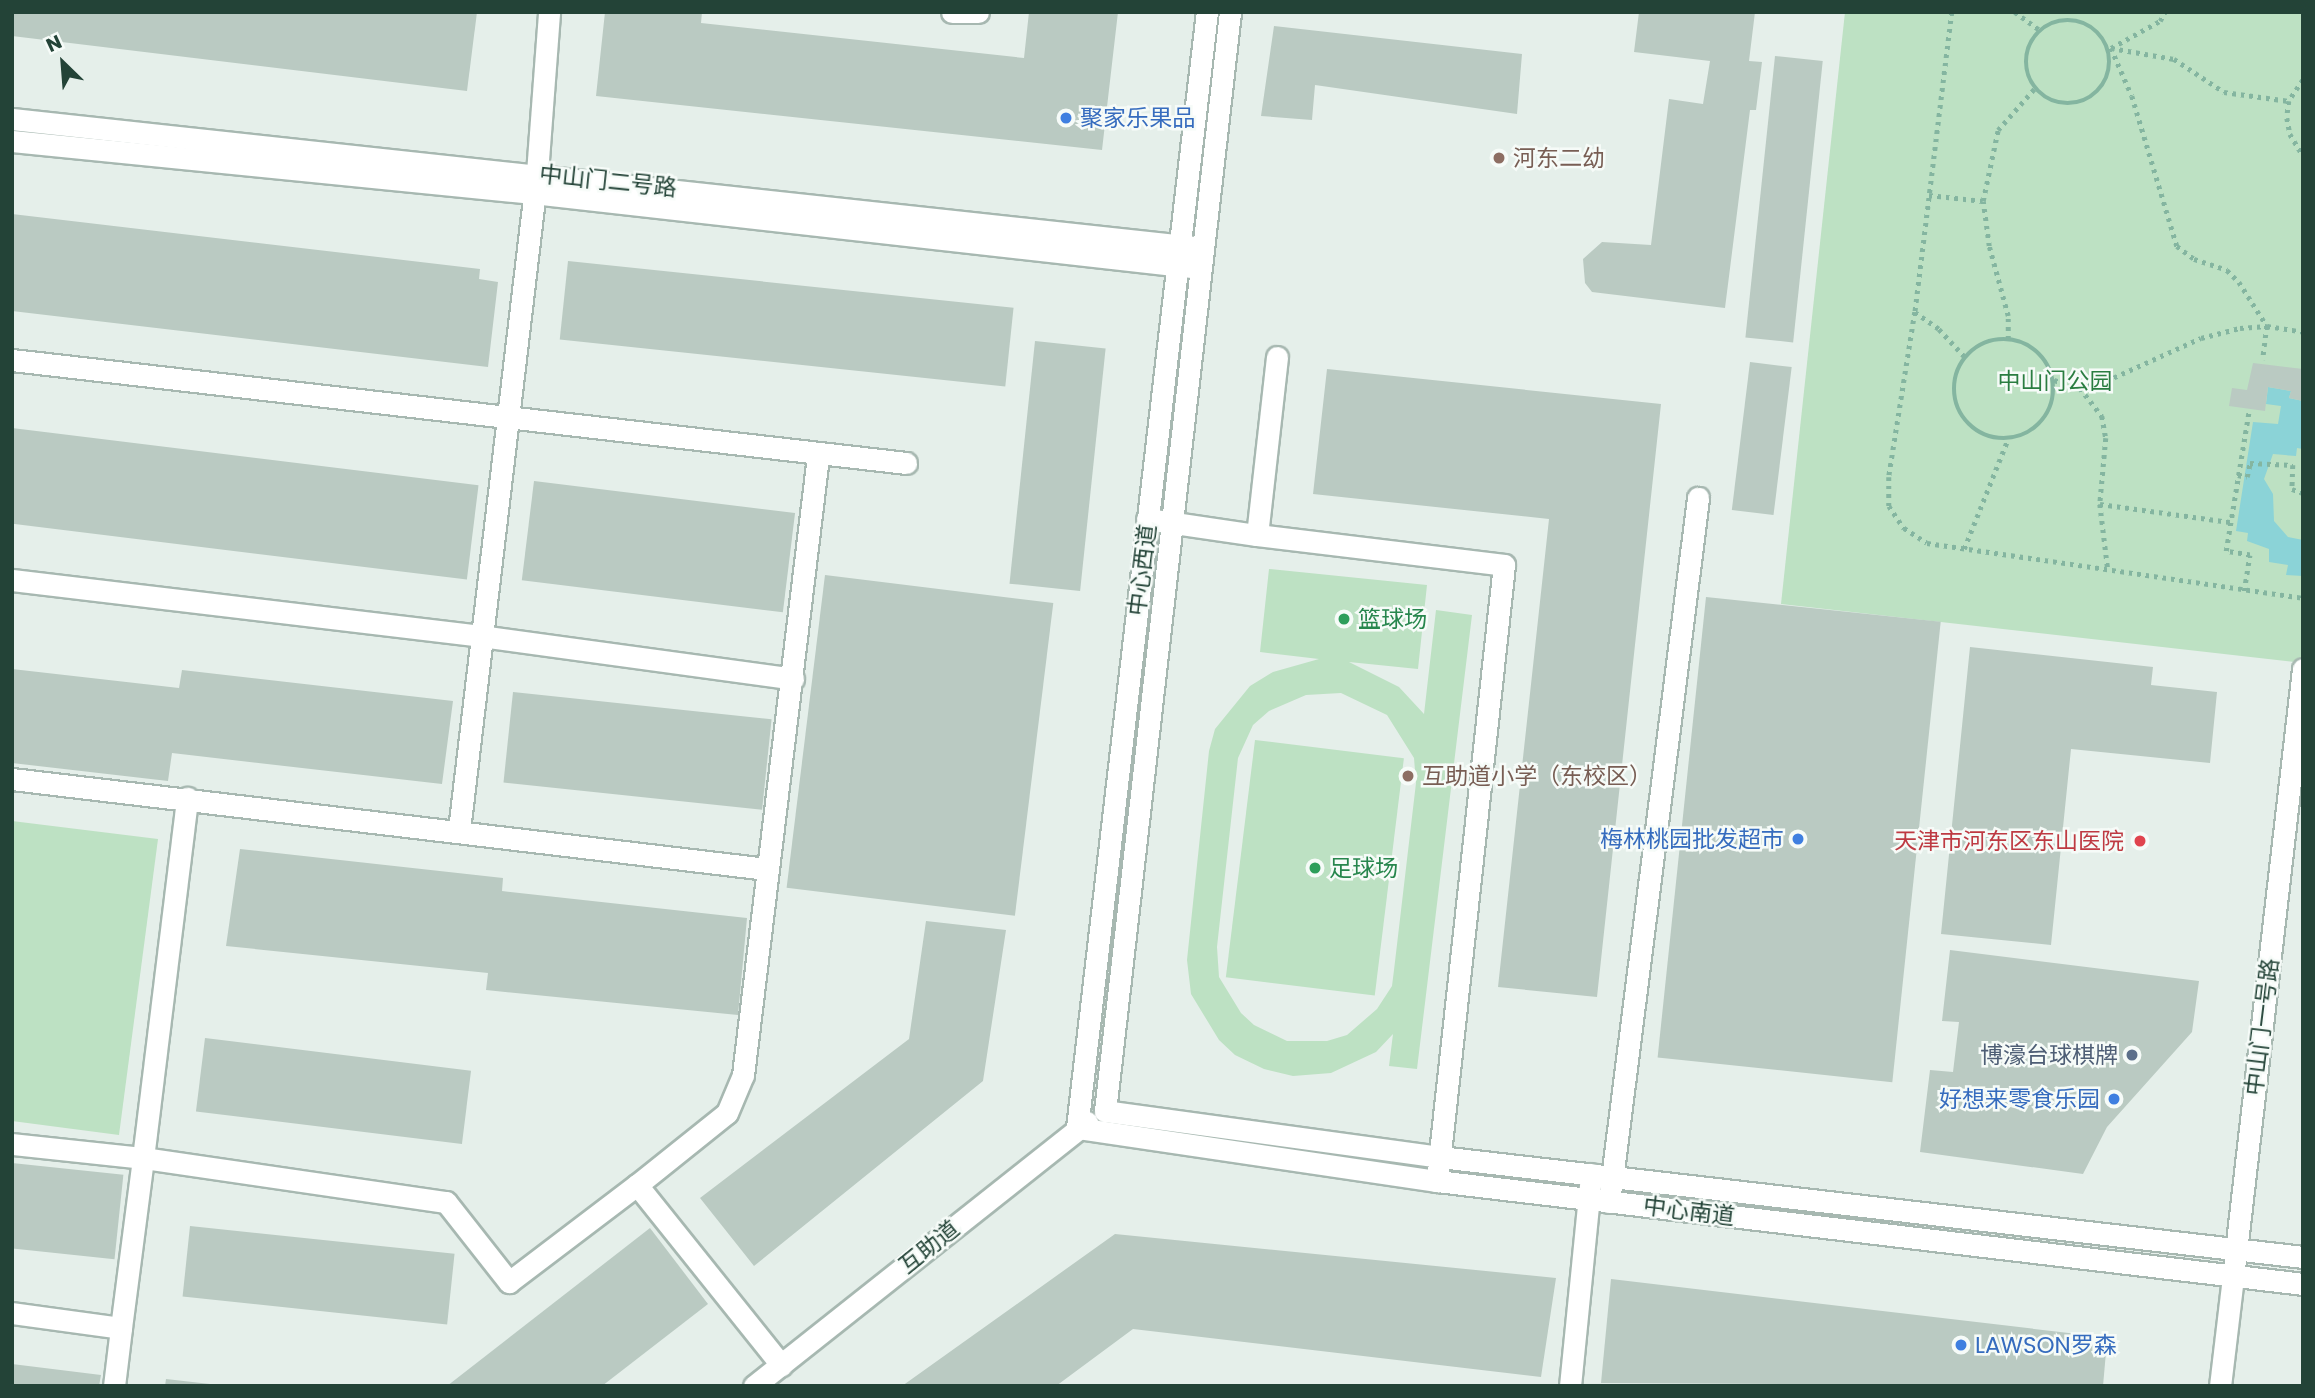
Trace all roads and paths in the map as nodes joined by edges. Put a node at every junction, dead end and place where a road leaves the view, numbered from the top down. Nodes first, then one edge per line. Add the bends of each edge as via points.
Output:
1 (549, 12) edge
2 (952, 12) edge
3 (978, 12) edge
4 (1207, 12) edge
5 (1230, 12) edge
6 (1952, 12) edge
7 (2015, 12) edge
8 (2165, 12) edge
9 (2040, 30) junction
10 (2110, 48) junction
11 (2303, 80) edge
12 (2035, 88) junction
13 (2289, 101) junction
14 (12, 118) edge
15 (12, 141) edge
16 (2303, 156) edge
17 (535, 183) junction
18 (1929, 195) junction
19 (1983, 201) junction
20 (1192, 257) junction
21 (1915, 312) junction
22 (2267, 326) junction
23 (2303, 332) edge
24 (2008, 339) junction
25 (1278, 357) dead end
26 (1965, 357) junction
27 (12, 360) edge
28 (2263, 360) dead end
29 (2054, 380) junction
30 (2080, 388) junction
31 (2249, 410) dead end
32 (509, 419) junction
33 (2008, 439) junction
34 (817, 456) junction
35 (906, 463) dead end
36 (2240, 476) junction
37 (2303, 493) edge
38 (1698, 498) dead end
39 (2100, 504) junction
40 (1147, 519) junction
41 (2230, 522) junction
42 (1172, 524) junction
43 (1257, 535) junction
44 (1964, 549) junction
45 (2108, 570) junction
46 (12, 580) edge
47 (2244, 591) junction
48 (2303, 598) edge
49 (481, 636) junction
50 (2303, 668) edge
51 (793, 679) junction
52 (12, 779) edge
53 (187, 798) junction
54 (459, 830) junction
55 (767, 869) junction
56 (1105, 1111) junction
57 (1077, 1128) junction
58 (12, 1144) edge
59 (143, 1157) junction
60 (1440, 1157) junction
61 (1591, 1174) junction
62 (1613, 1177) junction
63 (1437, 1181) junction
64 (637, 1185) junction
65 (1587, 1199) junction
66 (1609, 1202) junction
67 (2236, 1249) junction
68 (2303, 1257) edge
69 (2233, 1277) junction
70 (2303, 1284) edge
71 (12, 1313) edge
72 (121, 1328) junction
73 (781, 1365) junction
74 (114, 1386) edge
75 (754, 1386) edge
76 (1570, 1386) edge
77 (2220, 1386) edge

1 - 17 street
2 - 3 street
4 - 20 street, 中心西道
5 - 20 street, 中心西道
6 - 18 path
7 - 9 path
8 - 10 path via 2160,21
9 - 10 path via 2073,20 2094,28
9 - 12 path via 2026,55 2026,69
10 - 12 path via 2109,75 2092,97 2065,105
10 - 13 path via 2174,60 2224,92
10 - 22 path via 2132,96 2177,246 2194,259 2227,270
11 - 13 path
12 - 19 path via 1998,130
13 - 16 path via 2290,134
14 - 17 street, 中山门二号路
15 - 17 street, 中山门二号路
17 - 20 street, 中山门二号路
17 - 32 street
18 - 19 path
18 - 21 path
19 - 24 path via 1989,246 2008,316
20 - 40 street, 中心西道
20 - 42 street, 中心西道
21 - 26 path
21 - 44 path via 1889,477 1889,506 1904,528 1927,544
22 - 23 path
22 - 28 path
22 - 30 path via 2201,338 2138,369
24 - 26 path via 1992,340
24 - 29 path via 2038,352
25 - 43 street
26 - 33 path via 1956,372 1956,405 1977,431
27 - 32 street
29 - 30 path
29 - 33 path via 2049,412 2039,425
30 - 39 path via 2102,416 2104,427
31 - 36 path
32 - 34 street
32 - 49 street
33 - 44 path
34 - 35 street
34 - 51 street
36 - 37 path via 2247,477 2249,463 2293,465 2292,489
36 - 41 path
38 - 62 street
39 - 41 path
39 - 45 path
40 - 42 street
40 - 57 street, 中心西道
41 - 47 path via 2226,551 2250,555
42 - 43 street
42 - 56 street, 中心西道
43 - 60 street via 1504,565
44 - 45 path
45 - 47 path
46 - 49 street
47 - 48 path
49 - 51 street
49 - 54 street
50 - 67 street, 中山门一号路
51 - 55 street
52 - 53 street
53 - 54 street
53 - 59 street
54 - 55 street
55 - 64 street via 743,1075 736,1097 711,1128
56 - 57 street, 互助道
56 - 60 street, 中心南道
57 - 63 street, 中心南道
57 - 73 street, 互助道
58 - 59 street
59 - 64 street via 446,1202 509,1282
59 - 72 street
60 - 61 street, 中心南道
60 - 63 street
61 - 62 street, 中心南道
61 - 65 street
62 - 66 street
62 - 67 street, 中心南道
63 - 65 street, 中心南道
64 - 73 street
65 - 66 street, 中心南道
65 - 76 street
66 - 69 street, 中心南道
67 - 68 street, 中心南道
67 - 69 street, 中山门一号路
69 - 70 street, 中心南道
69 - 77 street, 中山门一号路
71 - 72 street
72 - 74 street
73 - 75 street, 互助道

